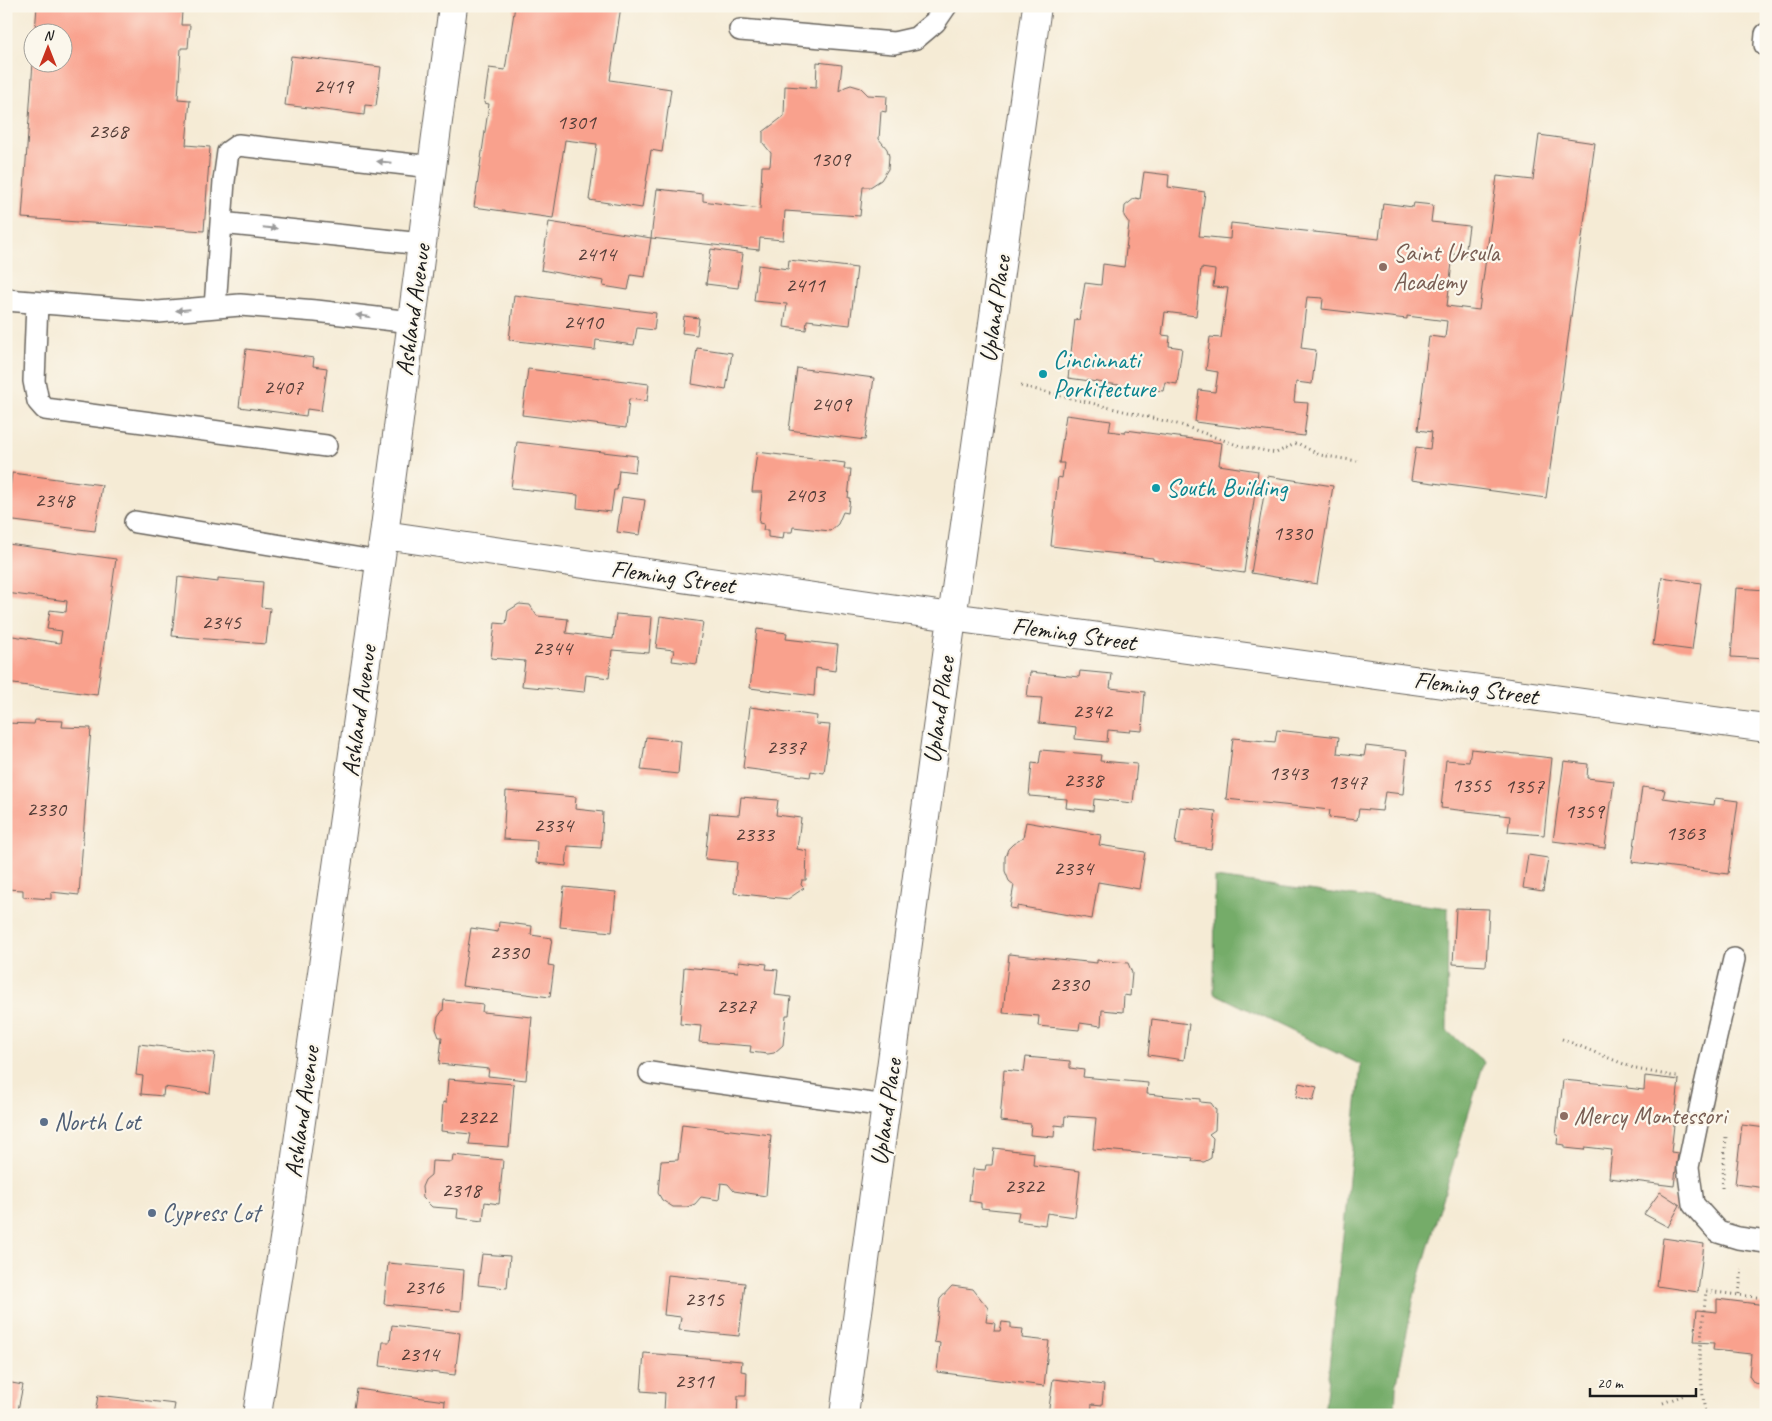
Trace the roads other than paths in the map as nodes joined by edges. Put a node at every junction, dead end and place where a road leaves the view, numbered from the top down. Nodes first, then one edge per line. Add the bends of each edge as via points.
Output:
1 (453, 6) edge
2 (946, 6) edge
3 (1037, 6) edge
4 (740, 30) dead end
5 (432, 167) junction
6 (221, 223) junction
7 (422, 244) junction
8 (6, 300) edge
9 (37, 302) junction
10 (215, 307) junction
11 (411, 322) junction
12 (326, 446) dead end
13 (135, 522) dead end
14 (384, 534) junction
15 (380, 562) junction
16 (952, 617) junction
17 (1766, 728) edge
18 (1734, 959) dead end
19 (650, 1073) dead end
20 (886, 1106) junction
21 (1766, 1242) edge
22 (257, 1415) edge
23 (844, 1415) edge

1 - 5 street, Ashland Avenue
2 - 4 lane via 935,22 916,38 894,43
3 - 16 street, Upland Place
5 -> 6 lane via 238,145 228,152
5 - 7 street, Ashland Avenue
6 -> 7 lane
6 - 10 lane
7 - 11 street, Ashland Avenue
8 - 9 lane
10 -> 9 lane via 158,312
9 - 12 lane via 34,381 38,401 46,409
11 -> 10 lane via 316,311
11 - 14 street, Ashland Avenue
13 - 15 lane
14 - 15 street, Ashland Avenue
14 - 16 street, Fleming Street
15 - 22 street, Ashland Avenue
16 - 17 street, Fleming Street
16 - 20 street, Upland Place
18 - 21 lane via 1688,1167 1693,1204 1718,1232
19 - 20 lane
20 - 23 street, Upland Place

